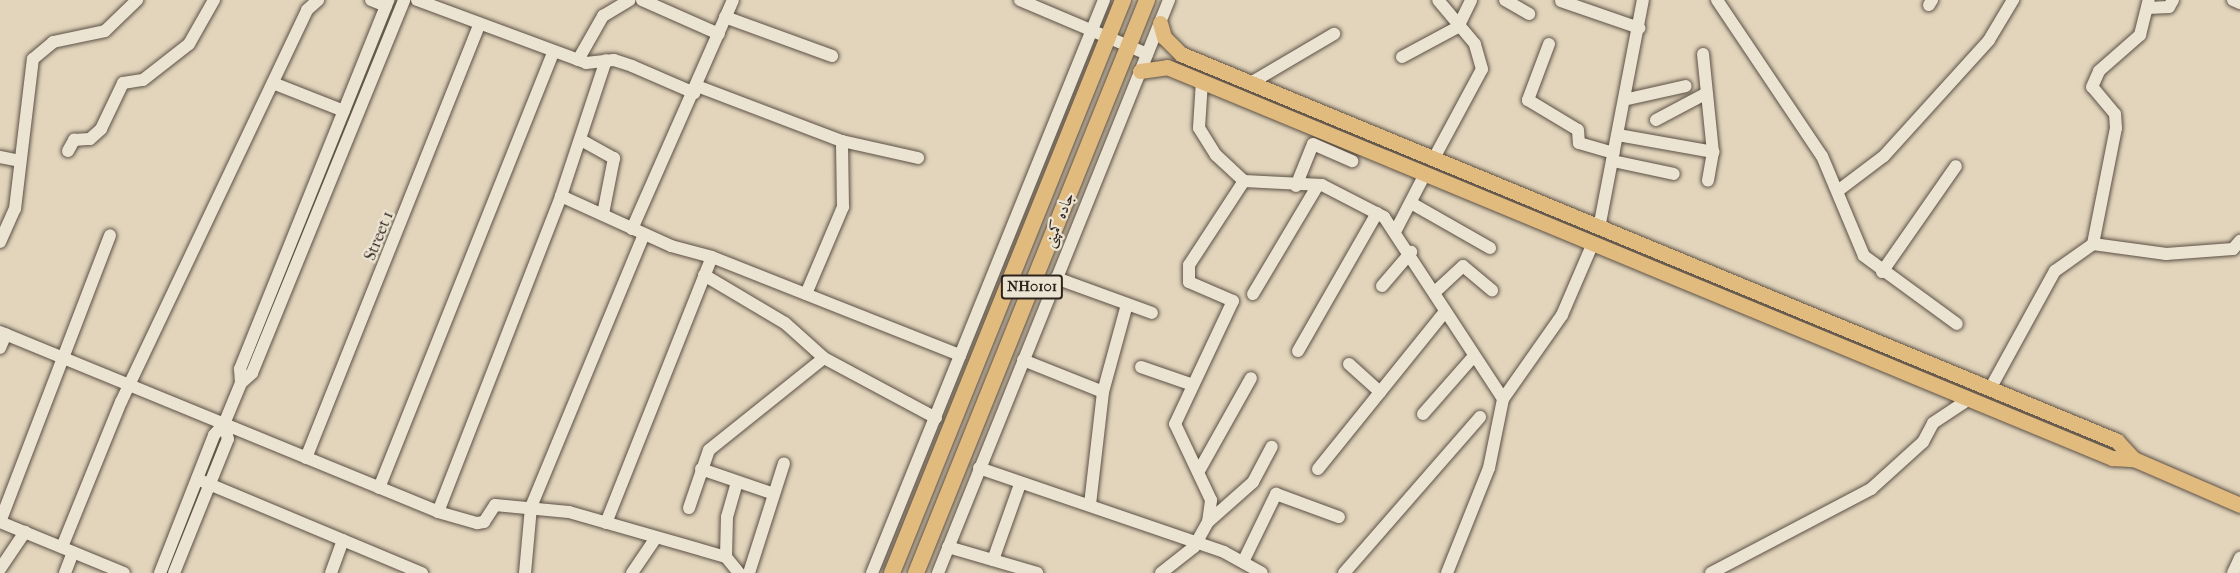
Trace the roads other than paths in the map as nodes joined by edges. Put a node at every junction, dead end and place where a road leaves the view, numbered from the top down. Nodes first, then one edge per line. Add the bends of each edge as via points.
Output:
1 (137, 0) edge
2 (214, 0) edge
3 (318, 0) edge
4 (371, 0) edge
5 (404, 0) edge
6 (417, 0) edge
7 (642, 0) edge
8 (733, 0) edge
9 (1020, 0) edge
10 (1104, 0) edge
11 (1123, 0) edge
12 (1147, 0) edge
13 (1169, 0) edge
14 (1438, 0) edge
15 (1471, 0) edge
16 (1504, 0) edge
17 (1643, 0) edge
18 (1717, 0) edge
19 (2013, 0) edge
20 (2173, 0) edge
21 (2233, 0) edge
22 (1560, 1) edge
23 (621, 2) edge
24 (387, 3) edge
25 (2240, 3) edge
26 (2148, 4) edge
27 (1529, 15) dead end
28 (726, 17) junction
29 (1160, 23) junction
30 (480, 24) junction
31 (1458, 27) junction
32 (1639, 28) junction
33 (1092, 30) junction
34 (719, 34) junction
35 (1334, 34) dead end
36 (1108, 37) junction
37 (1549, 44) dead end
38 (1128, 46) junction
39 (553, 52) junction
40 (1147, 54) junction
41 (1703, 54) dead end
42 (832, 56) dead end
43 (1402, 57) dead end
44 (578, 60) junction
45 (606, 60) junction
46 (1140, 71) junction
47 (1202, 81) junction
48 (273, 83) junction
49 (1249, 84) junction
50 (1686, 86) dead end
51 (695, 89) junction
52 (1706, 94) junction
53 (1628, 99) junction
54 (344, 111) junction
55 (1656, 120) dead end
56 (1618, 135) junction
57 (581, 140) junction
58 (842, 141) junction
59 (68, 151) dead end
60 (1713, 152) junction
61 (0, 157) edge
62 (1614, 157) junction
63 (918, 158) dead end
64 (20, 160) junction
65 (1432, 160) junction
66 (1352, 161) dead end
67 (1956, 166) dead end
68 (1425, 174) junction
69 (1674, 174) dead end
70 (1244, 180) junction
71 (1708, 181) dead end
72 (1318, 185) junction
73 (1296, 186) junction
74 (1839, 189) junction
75 (561, 196) junction
76 (1411, 203) junction
77 (1377, 213) junction
78 (603, 214) junction
79 (1599, 228) junction
80 (632, 229) junction
81 (1396, 230) junction
82 (644, 234) junction
83 (110, 235) dead end
84 (2240, 241) edge
85 (0, 242) edge
86 (1593, 243) junction
87 (2093, 244) junction
88 (1490, 248) dead end
89 (1411, 252) junction
90 (1640, 253) junction
91 (711, 257) junction
92 (1882, 272) junction
93 (704, 275) junction
94 (1056, 278) junction
95 (1382, 286) dead end
96 (1492, 290) dead end
97 (1435, 292) junction
98 (806, 294) junction
99 (1253, 294) dead end
100 (1127, 304) junction
101 (1152, 313) dead end
102 (1443, 314) junction
103 (1957, 324) dead end
104 (3, 333) edge
105 (0, 348) edge
106 (1298, 351) dead end
107 (960, 355) junction
108 (60, 357) junction
109 (1473, 357) junction
110 (824, 358) junction
111 (1023, 360) junction
112 (1349, 364) dead end
113 (1141, 366) dead end
114 (1251, 378) dead end
115 (241, 382) junction
116 (1190, 384) junction
117 (132, 386) junction
118 (1990, 389) junction
119 (1102, 392) junction
120 (1380, 392) junction
121 (1503, 399) junction
122 (1969, 399) junction
123 (1423, 414) dead end
124 (1480, 417) dead end
125 (936, 418) junction
126 (224, 424) junction
127 (1272, 447) dead end
128 (306, 458) junction
129 (2134, 459) junction
130 (784, 463) dead end
131 (979, 468) junction
132 (701, 469) junction
133 (1200, 469) junction
134 (1318, 469) dead end
135 (197, 480) junction
136 (737, 482) junction
137 (210, 484) junction
138 (1020, 484) junction
139 (379, 488) junction
140 (774, 494) junction
141 (2240, 505) edge
142 (1090, 506) junction
143 (531, 507) junction
144 (689, 508) dead end
145 (438, 512) junction
146 (1339, 517) dead end
147 (0, 522) edge
148 (1208, 522) junction
149 (606, 523) junction
150 (25, 532) junction
151 (655, 539) junction
152 (344, 540) junction
153 (948, 547) junction
154 (1194, 547) junction
155 (68, 550) junction
156 (726, 557) junction
157 (2240, 558) edge
158 (993, 560) junction
159 (1243, 562) junction
160 (0, 569) edge
161 (65, 573) edge
162 (124, 573) edge
163 (160, 573) edge
164 (174, 573) edge
165 (331, 573) edge
166 (422, 573) edge
167 (525, 573) edge
168 (632, 573) edge
169 (739, 573) edge
170 (749, 573) edge
171 (872, 573) edge
172 (892, 573) edge
173 (916, 573) edge
174 (938, 573) edge
175 (1037, 573) edge
176 (1161, 573) edge
177 (1262, 573) edge
178 (1344, 573) edge
179 (1447, 573) edge
180 (1711, 573) edge
181 (2233, 573) edge

1 - 64 street via 105,31 52,42 33,58
2 - 59 street via 189,44 143,80 123,83 100,129 90,139 75,140
3 - 48 street via 306,10
4 - 24 street
5 - 115 street via 252,373
6 - 30 street
7 - 34 street
8 - 28 street
9 - 33 street
10 - 33 street
11 - 36 highway, جاده کمپنی / NH0101
12 - 38 highway, جاده کمپنی / NH0101
13 - 29 street
14 - 31 street
15 - 31 street
16 - 27 street
17 - 32 street
18 - 74 street via 1822,156
19 - 74 street via 1989,40 1892,148
20 - 26 street via 2169,7
21 - 25 street
22 - 32 street
23 - 44 street via 590,31
24 - 54 street
26 - 87 street via 2140,35 2099,71 2092,87 2115,114 2116,128
28 - 34 street
28 - 42 street
29 - 40 street
29 - 49 main road via 1164,37 1181,54
30 - 39 street
30 - 128 street, Street 1
31 - 43 street
31 - 65 street via 1475,44 1482,69
32 - 53 street
33 - 36 street
33 - 107 street
34 - 51 street
35 - 49 street
36 - 38 street
36 - 172 highway, جاده کمپنی / NH0101
37 - 62 street via 1528,100 1578,130 1579,143
38 - 40 street
38 - 173 highway, جاده کمپنی / NH0101
39 - 44 street
39 - 139 street
40 - 46 street
41 - 52 street
44 - 45 street
45 - 51 street
45 - 57 street
46 - 47 main road via 1167,66
46 - 94 street
47 - 68 main road
47 - 70 street via 1199,128 1216,155
48 - 54 street
48 - 117 street
49 - 65 main road
50 - 53 street
51 - 58 street
51 - 80 street
52 - 55 street
52 - 60 street
53 - 56 street
54 - 115 street via 240,369
56 - 60 street
56 - 62 street
57 - 75 street
57 - 78 street via 614,158
58 - 63 street
58 - 98 street via 843,207
60 - 71 street
61 - 64 street
62 - 69 street
62 - 79 street
64 - 85 street via 15,208
65 - 79 main road
66 - 73 street via 1313,144
67 - 92 street
68 - 76 street
68 - 86 main road
70 - 73 street
70 - 116 street via 1189,265 1190,282 1233,301
72 - 73 street
72 - 77 street via 1344,192
72 - 99 street
74 - 92 street via 1859,247
75 - 78 street
75 - 145 street
76 - 81 street
76 - 88 street
77 - 81 street
77 - 106 street
78 - 80 street
79 - 90 main road
80 - 82 street
81 - 89 street
82 - 91 street
82 - 143 street
83 - 108 street
84 - 87 street via 2233,249 2166,254
86 - 90 main road
86 - 121 street via 1562,315
87 - 118 street via 2055,271
89 - 95 street
89 - 97 street
90 - 118 main road
90 - 122 main road
91 - 93 street
91 - 98 street
92 - 103 street
93 - 110 street via 785,323
93 - 149 street
94 - 100 street
94 - 111 street
96 - 97 street via 1463,266
97 - 102 street
98 - 107 street
100 - 101 street
100 - 119 street
102 - 109 street
102 - 120 street
104 - 105 street
104 - 108 street
107 - 125 street
108 - 117 street
108 - 147 street
109 - 121 street
109 - 123 street
110 - 125 street
110 - 132 street via 740,429 732,427 709,450
111 - 119 street
111 - 131 street
112 - 120 street
113 - 116 street
114 - 133 street
115 - 126 street
116 - 133 street via 1176,431
117 - 126 street
117 - 155 street
118 - 129 main road via 2117,441
119 - 142 street
120 - 134 street
121 - 179 street via 1489,468
122 - 129 main road via 2112,458
122 - 180 street via 1933,423 1923,442 1871,489
124 - 178 street
125 - 171 street
126 - 128 street
126 - 135 street
126 - 137 street via 228,439
127 - 148 street via 1253,482
128 - 139 street
129 - 141 main road
130 - 140 street
131 - 138 street
131 - 153 street
132 - 136 street
132 - 144 street
133 - 148 street via 1211,500
135 - 137 street
135 - 163 street
136 - 140 street
136 - 156 street via 727,517
137 - 152 street
137 - 164 street
138 - 142 street
138 - 158 street
139 - 145 street
140 - 170 street
142 - 154 street
143 - 145 street via 495,505 484,522 477,523
143 - 149 street
143 - 167 street
146 - 159 street via 1276,494
147 - 150 street
148 - 154 street
149 - 151 street
150 - 155 street
150 - 160 street
151 - 156 street
151 - 168 street
152 - 165 street
152 - 166 street
153 - 158 street
153 - 174 street
154 - 159 street
154 - 176 street
155 - 161 street
155 - 162 street
156 - 169 street
157 - 181 street
158 - 175 street
159 - 177 street

